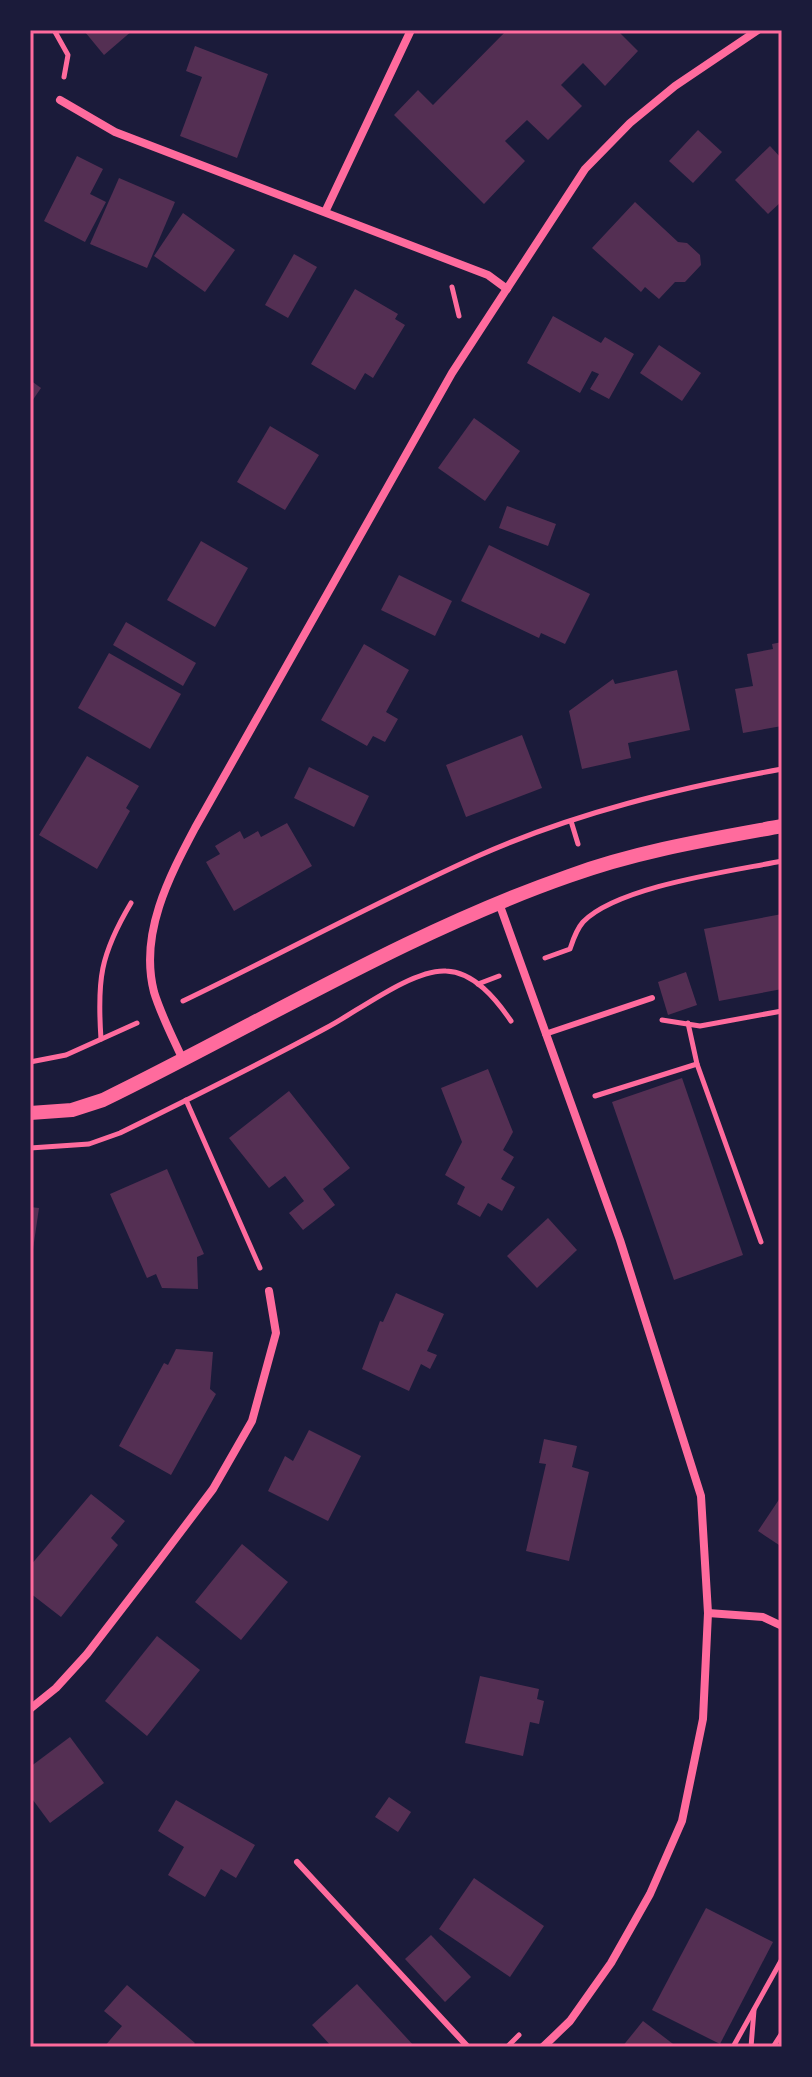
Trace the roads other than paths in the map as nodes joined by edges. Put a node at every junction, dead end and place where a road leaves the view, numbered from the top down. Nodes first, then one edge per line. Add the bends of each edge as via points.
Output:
1 (411, 30) edge
2 (758, 30) edge
3 (60, 100) road end
4 (326, 210) junction
5 (507, 289) junction
6 (782, 826) edge
7 (499, 903) junction
8 (652, 998) road end
9 (545, 1034) junction
10 (184, 1061) junction
11 (30, 1113) edge
12 (269, 1291) road end
13 (708, 1613) junction
14 (782, 1626) edge
15 (30, 1709) edge
16 (297, 1862) dead end
17 (468, 2047) edge
18 (543, 2047) edge

1 - 4 street
2 - 5 street via 675,86 585,169
3 - 4 street via 115,132
4 - 5 street via 488,275
5 - 10 street via 452,373 167,882 153,929 151,972
6 - 7 street via 677,846 570,875
7 - 9 street
7 - 10 street via 381,956
8 - 9 lane
9 - 13 street via 620,1240 701,1496
10 - 11 street via 103,1100 72,1110
12 - 15 street via 276,1333 252,1421 213,1489 87,1654
13 - 14 street via 763,1617
13 - 18 street via 703,1719 682,1821 650,1894 611,1963 570,2021
16 - 17 lane

